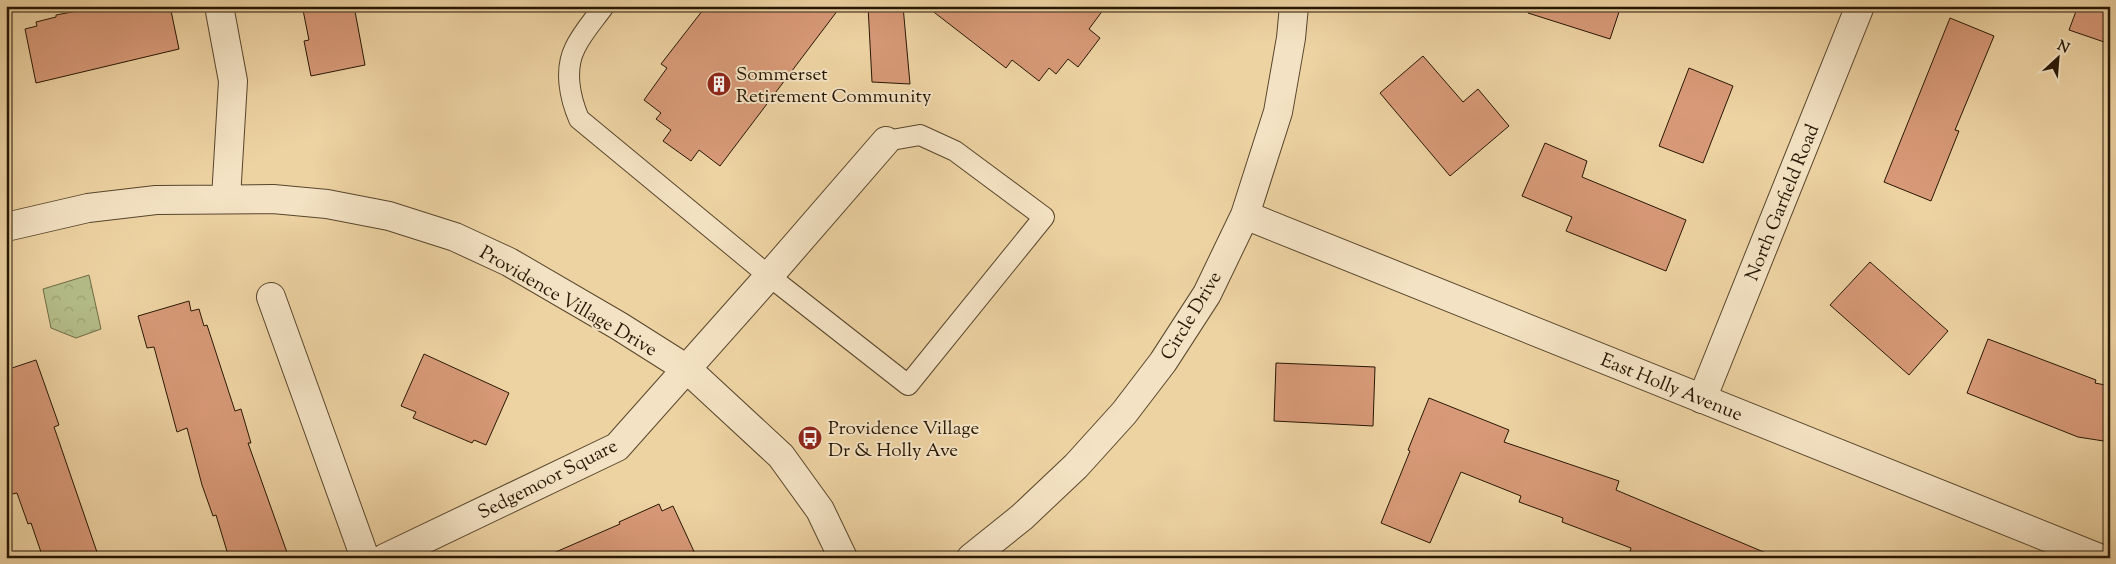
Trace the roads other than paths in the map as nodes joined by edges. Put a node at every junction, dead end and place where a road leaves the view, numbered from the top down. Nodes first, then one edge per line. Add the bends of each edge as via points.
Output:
1 (219, 6) edge
2 (604, 6) edge
3 (1294, 6) edge
4 (1860, 6) edge
5 (886, 140) joint
6 (226, 198) junction
7 (1245, 215) junction
8 (6, 227) edge
9 (770, 276) junction
10 (271, 297) dead end
11 (687, 369) junction
12 (1702, 399) junction
13 (365, 558) edge
14 (386, 558) edge
15 (843, 558) edge
16 (971, 558) edge
17 (2099, 558) edge

1 - 6 street via 233,81
2 - 9 lane via 574,49 569,75 570,99 579,119
3 - 7 street, Circle Drive via 1278,112
4 - 12 street, North Garfield Road
5 - 9 street
5 - 9 lane via 920,135 955,151 1044,217 908,385
6 - 8 street, Providence Village Drive via 156,200 88,208
6 - 11 street, Providence Village Drive via 327,204 389,216 454,237 509,262
7 - 12 street, East Holly Avenue
7 - 16 street, Circle Drive via 1207,294 1163,362 1124,413 1076,466 1022,517
9 - 11 street
10 - 13 street
11 - 14 street, Sedgemoor Square via 617,447
11 - 15 street, Providence Village Drive via 781,456 820,510
12 - 17 street, East Holly Avenue

